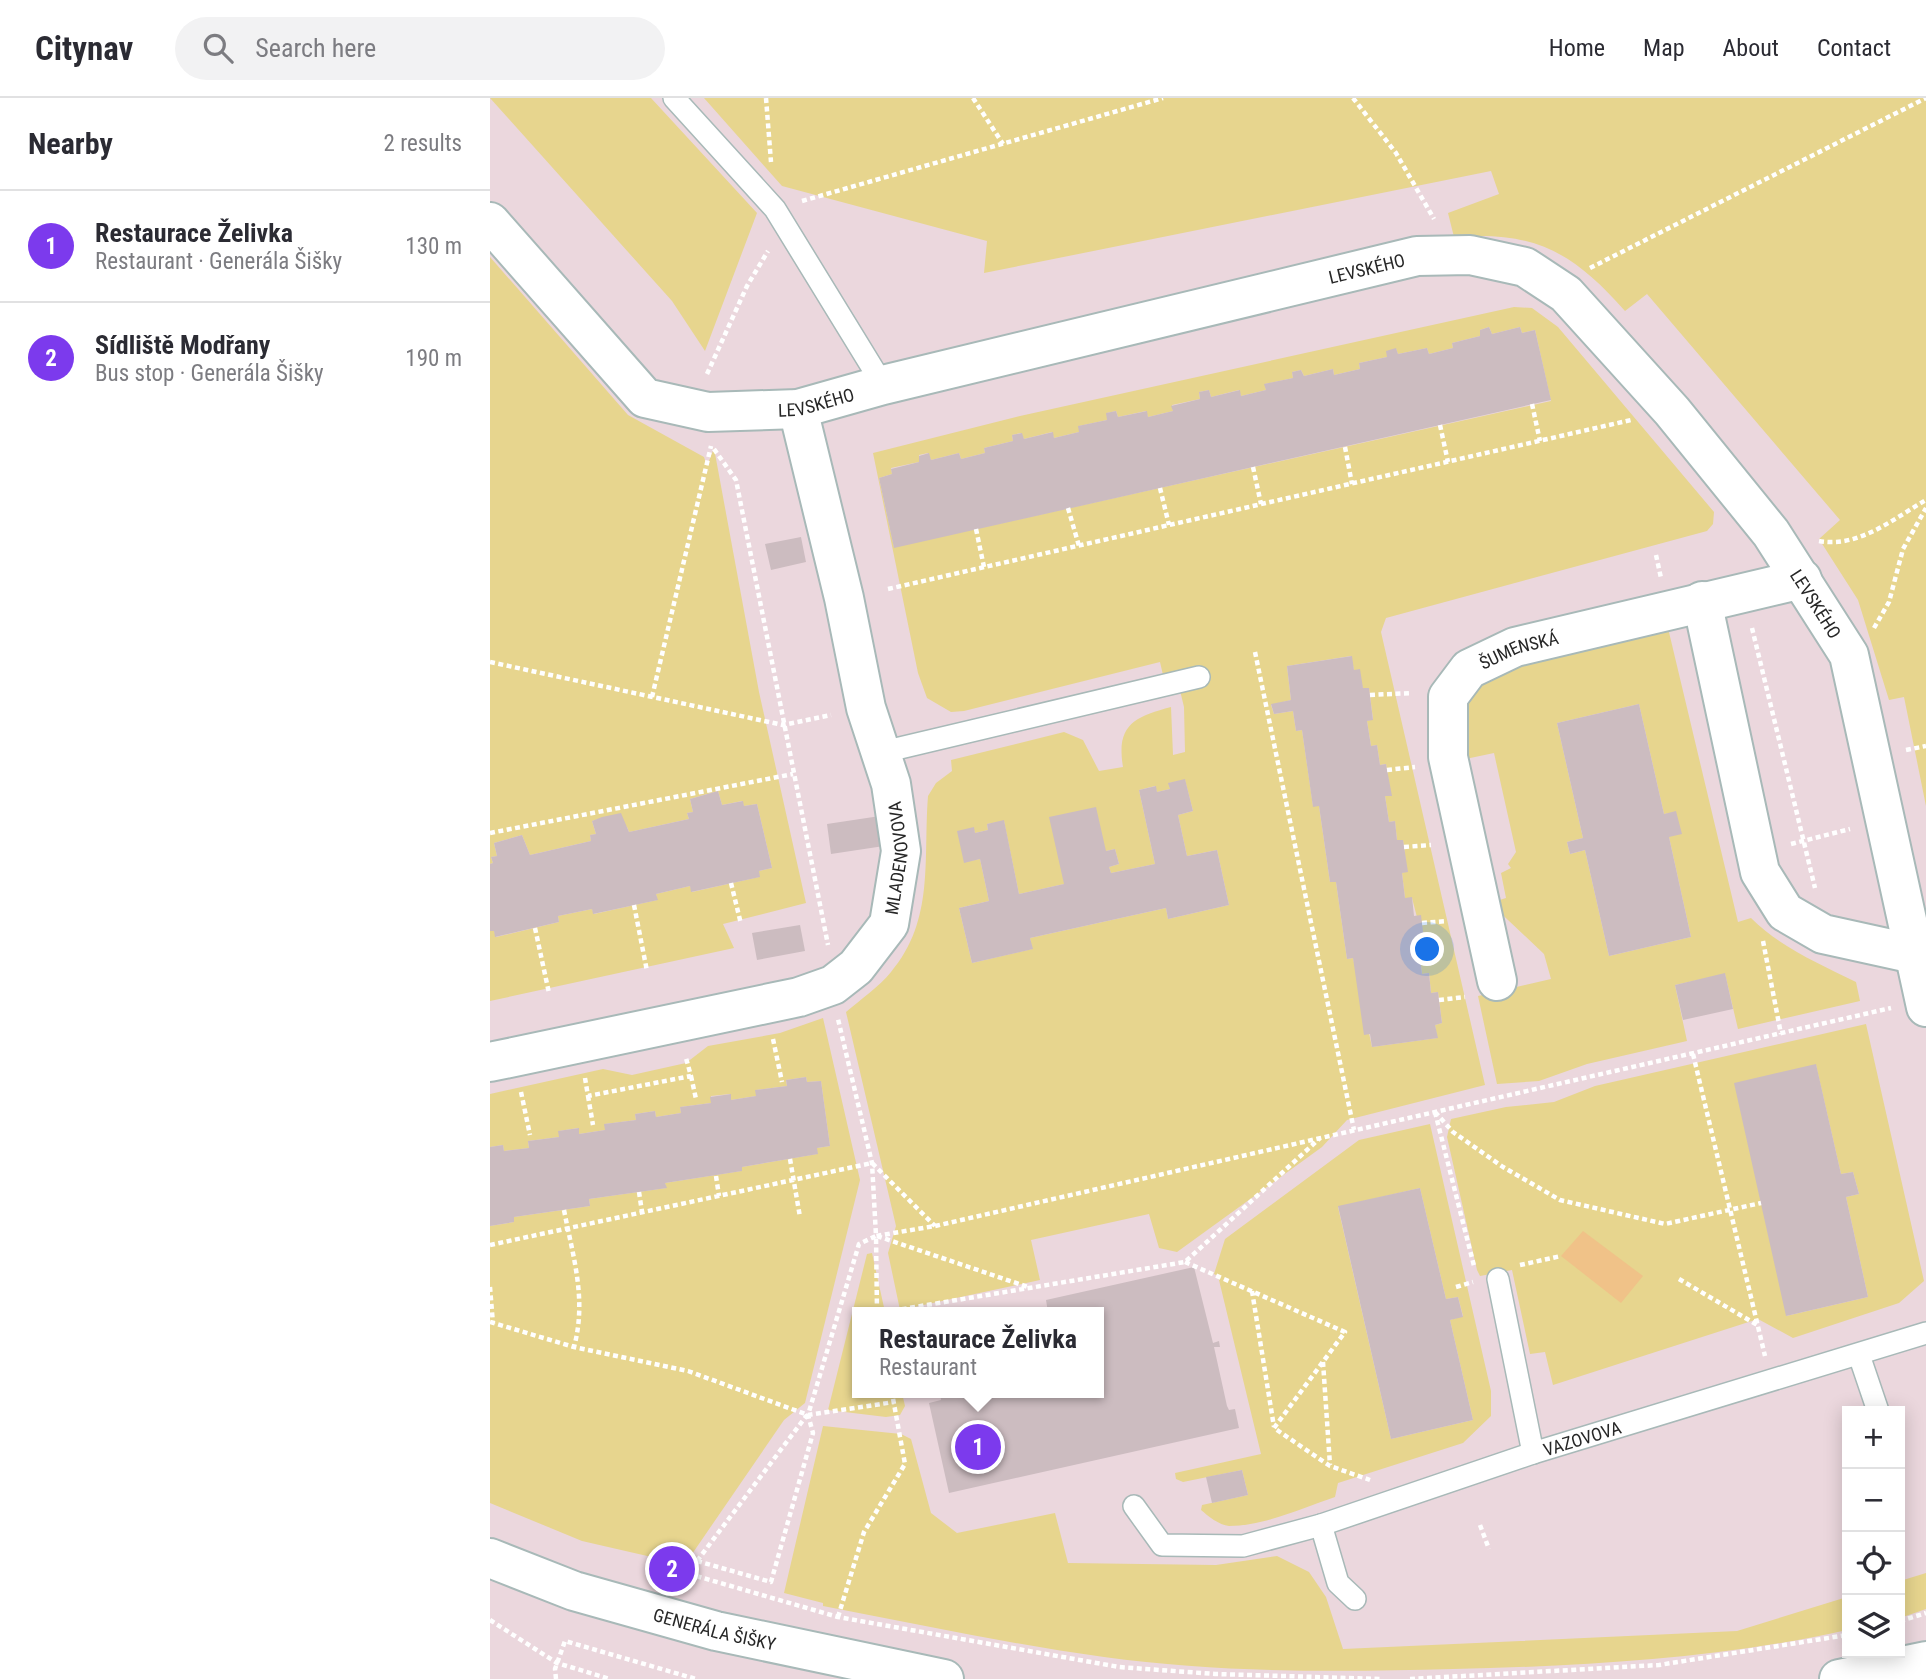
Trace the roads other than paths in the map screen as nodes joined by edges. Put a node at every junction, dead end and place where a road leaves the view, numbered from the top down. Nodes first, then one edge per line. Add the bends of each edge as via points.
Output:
1 (674, 98) edge
2 (490, 222) edge
3 (883, 385) junction
4 (798, 409) junction
5 (1802, 579) junction
6 (1702, 601) junction
7 (1199, 677) dead end
8 (883, 752) junction
9 (1920, 953) edge
10 (1485, 989) road end
11 (1911, 1007) edge
12 (502, 1059) edge
13 (1488, 1280) road end
14 (1926, 1333) edge
15 (1859, 1355) junction
16 (1876, 1406) edge
17 (1533, 1453) junction
18 (1134, 1506) dead end
19 (1321, 1525) junction
20 (490, 1558) edge
21 (1355, 1599) dead end
22 (1926, 1661) edge
23 (944, 1679) edge
24 (1839, 1679) edge

1 - 3 lane via 775,209
2 - 4 street, LEVSKÉHO via 645,398 708,412
3 - 4 street, LEVSKÉHO
3 - 5 street, LEVSKÉHO via 1417,256 1470,255 1525,267 1566,294 1672,411 1771,533
4 - 8 street, MLADENOVOVA via 845,598 866,708
5 - 6 street, ŠUMENSKÁ
5 - 9 street, LEVSKÉHO via 1849,655
6 - 9 street via 1760,872 1785,912 1823,934
6 - 10 street, ŠUMENSKÁ via 1515,647 1469,669 1448,697 1448,757
7 - 8 lane
8 - 12 street, MLADENOVOVA via 901,851 889,925 856,967 833,985 799,997
9 - 11 street, LEVSKÉHO
13 - 17 lane
14 - 15 lane, VAZOVOVA
15 - 16 lane
15 - 17 lane, VAZOVOVA
17 - 19 lane, VAZOVOVA
18 - 19 lane, VAZOVOVA via 1161,1545 1243,1546
19 - 21 lane via 1338,1583
20 - 23 street, GENERÁLA ŠIŠKY via 574,1591 716,1631
22 - 24 street

